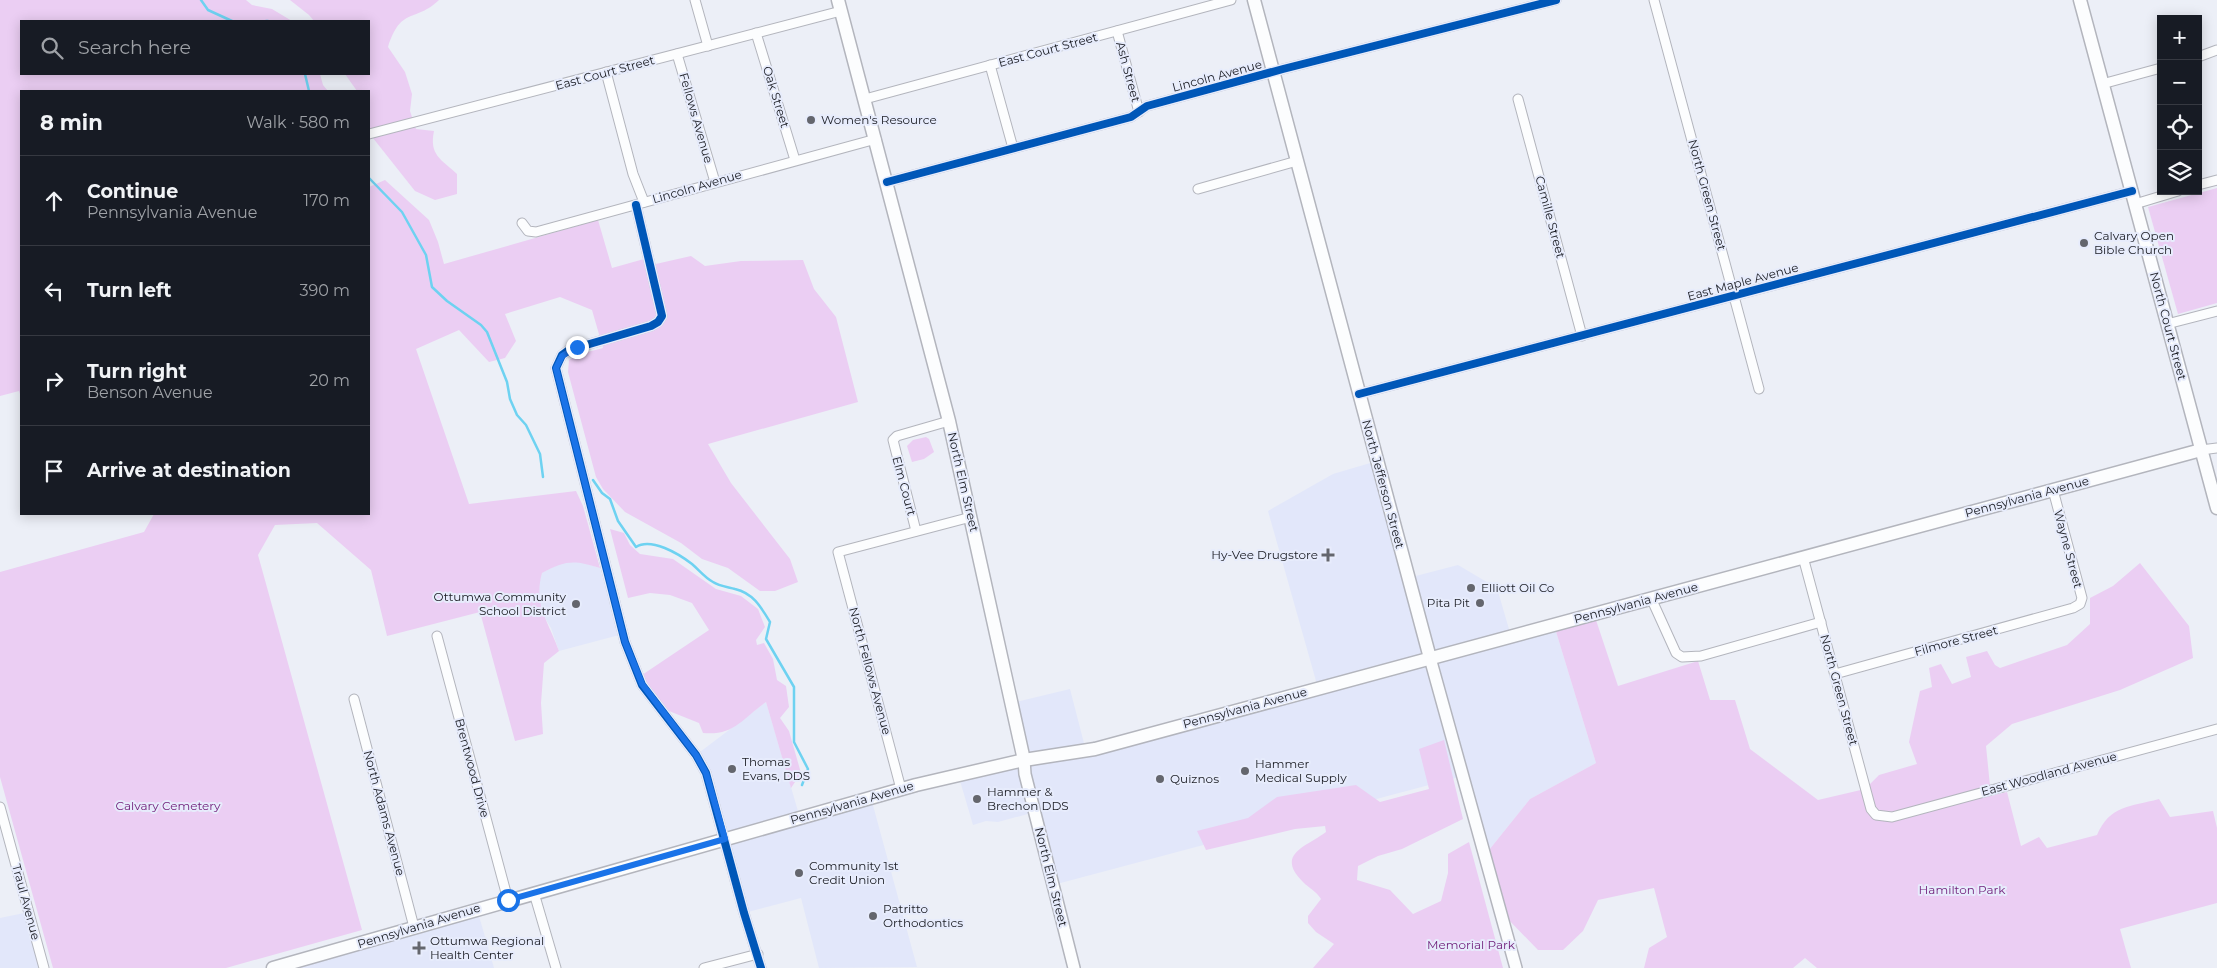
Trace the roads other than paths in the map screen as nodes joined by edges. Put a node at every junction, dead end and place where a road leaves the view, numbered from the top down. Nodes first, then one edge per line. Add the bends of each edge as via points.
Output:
1 (696, 0) edge
2 (1231, 0) edge
3 (1254, 0) edge
4 (1556, 0) edge
5 (1654, 0) edge
6 (2080, 0) edge
7 (839, 6) edge
8 (1117, 31) junction
9 (756, 33) junction
10 (708, 46) junction
11 (2217, 50) edge
12 (677, 54) junction
13 (2202, 56) edge
14 (990, 65) junction
15 (2157, 69) edge
16 (606, 72) junction
17 (1273, 72) junction
18 (2102, 84) junction
19 (1518, 99) dead end
20 (865, 100) junction
21 (1139, 112) junction
22 (370, 134) edge
23 (876, 139) junction
24 (1013, 148) junction
25 (795, 160) junction
26 (1297, 162) junction
27 (2217, 180) edge
28 (715, 182) junction
29 (887, 182) junction
30 (2202, 184) edge
31 (1198, 189) dead end
32 (2157, 194) edge
33 (2134, 197) junction
34 (640, 204) junction
35 (522, 223) dead end
36 (1734, 296) junction
37 (2217, 311) edge
38 (2167, 324) junction
39 (1582, 336) junction
40 (1759, 389) dead end
41 (1359, 394) junction
42 (949, 421) junction
43 (2217, 448) edge
44 (2201, 450) junction
45 (2052, 490) junction
46 (2217, 508) edge
47 (971, 517) junction
48 (916, 531) junction
49 (1803, 557) junction
50 (1651, 598) junction
51 (2076, 606) joint
52 (1821, 622) junction
53 (436, 636) dead end
54 (1430, 658) junction
55 (1835, 674) junction
56 (354, 699) dead end
57 (2217, 729) edge
58 (1024, 760) junction
59 (901, 789) junction
60 (0, 807) edge
61 (1881, 817) joint
62 (725, 839) junction
63 (534, 893) junction
64 (508, 900) junction
65 (414, 927) junction
66 (758, 954) junction
67 (44, 968) edge
68 (273, 968) edge
69 (556, 968) edge
70 (704, 968) edge
71 (761, 968) edge
72 (1074, 968) edge
73 (1516, 968) edge

1 - 10 street
2 - 8 street, East Court Street
3 - 17 main road, North Jefferson Street
4 - 17 street, Lincoln Avenue
5 - 36 street, North Green Street
6 - 18 main road, North Court Street
7 - 9 street, East Court Street
7 - 20 main road, North Elm Street
8 - 14 street, East Court Street
8 - 21 street, Ash Street
9 - 10 street, East Court Street
9 - 25 street, Oak Street
10 - 12 street, East Court Street
11 - 13 street
12 - 16 street, East Court Street
12 - 28 street, Fellows Avenue
14 - 20 street, East Court Street
14 - 24 street
15 - 18 street
16 - 22 street, East Court Street
16 - 34 street
17 - 21 street, Lincoln Avenue via 1147,106
17 - 26 main road, North Jefferson Street
18 - 33 main road, North Court Street
19 - 39 street, Camille Street
20 - 23 main road, North Elm Street
21 - 24 street, Lincoln Avenue via 1131,117
23 - 25 street, Lincoln Avenue
23 - 29 main road, North Elm Street
24 - 29 street, Lincoln Avenue
25 - 28 street, Lincoln Avenue
26 - 31 street
26 - 41 main road, North Jefferson Street
27 - 30 street
28 - 34 street, Lincoln Avenue
29 - 42 main road, North Elm Street
32 - 33 street, East Maple Avenue
33 - 36 street, East Maple Avenue
33 - 38 main road, North Court Street
34 - 35 street, Lincoln Avenue via 536,232 528,231
34 - 62 street via 662,316 652,326 577,347 562,356 556,368 625,642 642,684 706,773
36 - 39 street, East Maple Avenue
36 - 40 street, North Green Street
37 - 38 street
38 - 44 main road, North Court Street
39 - 41 street, East Maple Avenue
41 - 54 main road, North Jefferson Street
42 - 47 main road, North Elm Street
42 - 48 street, Elm Court via 892,440
43 - 44 street, Pennsylvania Avenue
44 - 45 main road, Pennsylvania Avenue
44 - 46 main road, North Court Street
45 - 49 main road, Pennsylvania Avenue
45 - 51 street, Wayne Street via 2082,598
47 - 48 street
47 - 58 main road, North Elm Street
48 - 59 street, North Fellows Avenue via 838,552
49 - 50 main road, Pennsylvania Avenue
49 - 52 street, North Green Street
50 - 52 street via 1676,654 1682,657 1701,656
50 - 54 main road, Pennsylvania Avenue
51 - 55 street, Filmore Street
52 - 55 street, North Green Street
53 - 64 street, Brentwood Drive
54 - 58 main road, Pennsylvania Avenue via 1095,749
54 - 73 street, North Jefferson Street
55 - 61 street, North Green Street via 1871,808
56 - 65 street, North Adams Avenue
57 - 61 street, East Woodland Avenue via 1892,817
58 - 59 main road, Pennsylvania Avenue
58 - 72 street, North Elm Street
59 - 62 main road, Pennsylvania Avenue
60 - 67 street, Traul Avenue
62 - 63 main road, Pennsylvania Avenue
62 - 66 street
63 - 64 main road, Pennsylvania Avenue
63 - 69 street
64 - 65 main road, Pennsylvania Avenue
65 - 68 main road, Pennsylvania Avenue
66 - 70 street
66 - 71 street

